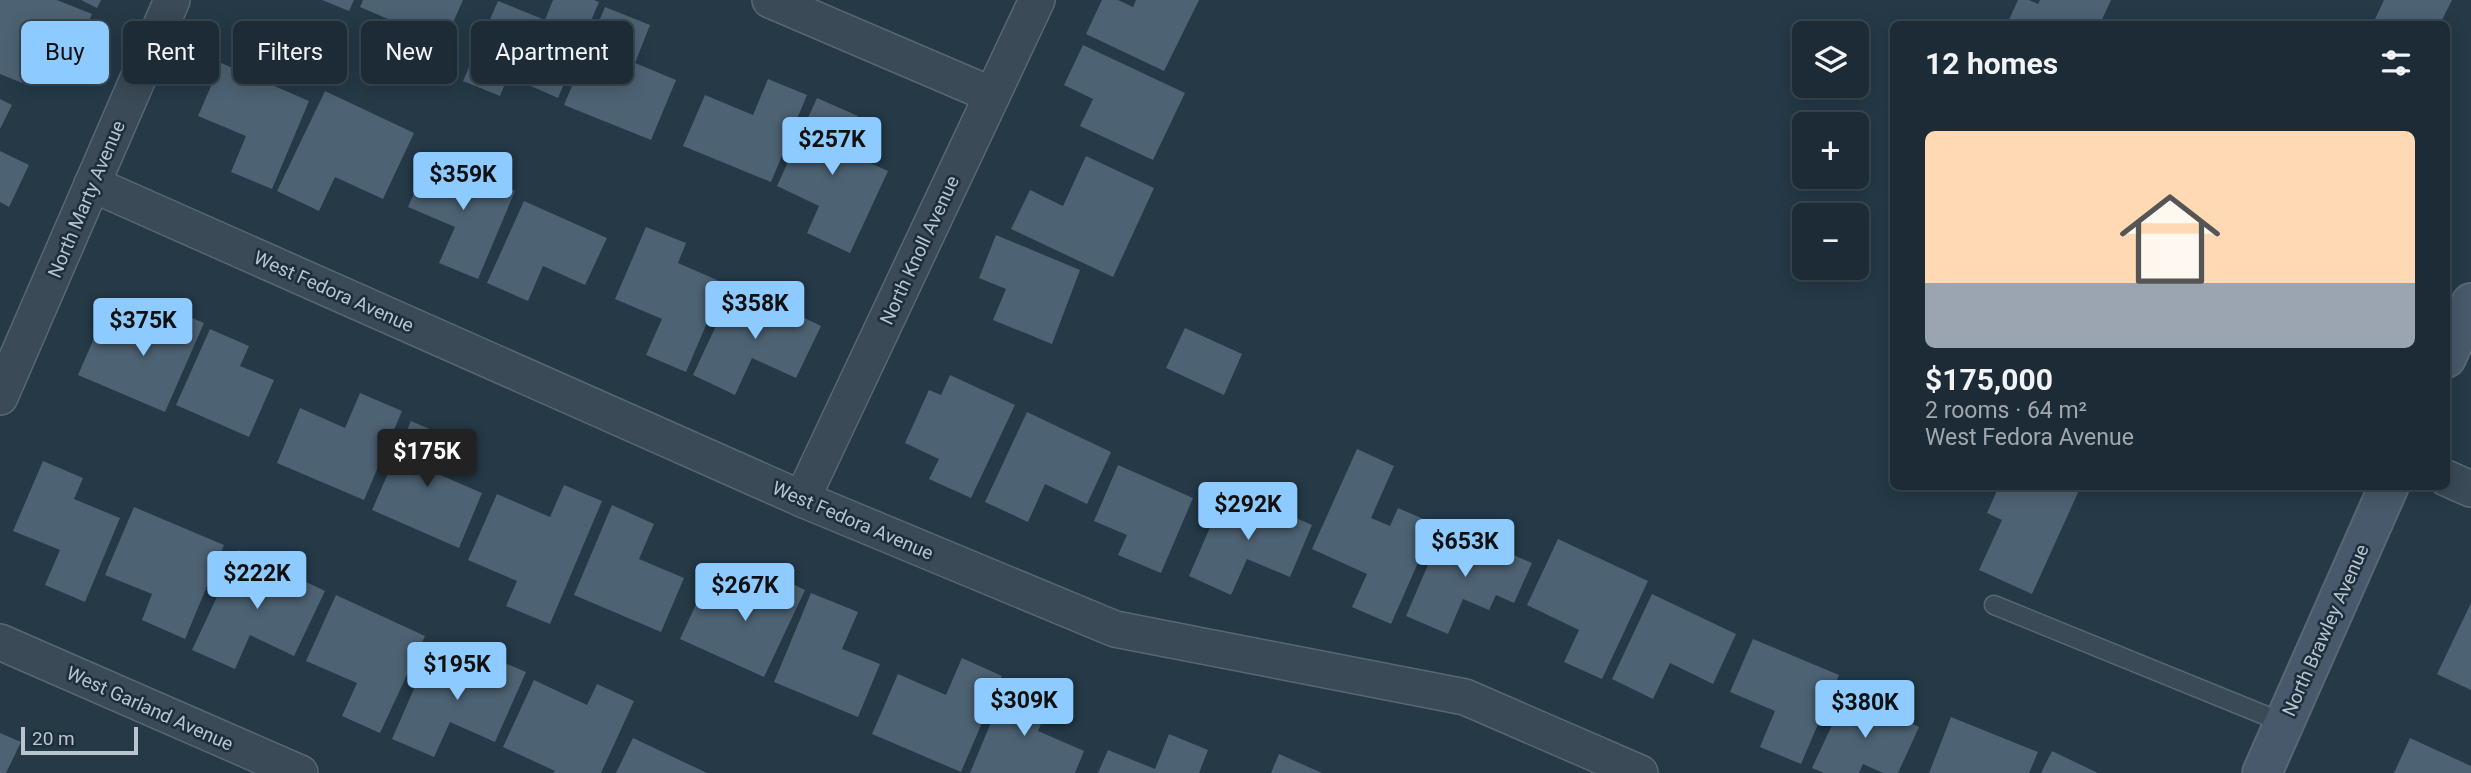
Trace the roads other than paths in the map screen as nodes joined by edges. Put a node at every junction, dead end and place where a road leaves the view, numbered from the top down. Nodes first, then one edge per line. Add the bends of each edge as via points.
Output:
1 (172, 0) edge
2 (770, 0) edge
3 (1037, 0) edge
4 (992, 95) junction
5 (92, 184) junction
6 (2471, 303) edge
7 (2450, 349) edge
8 (0, 397) edge
9 (2450, 480) edge
10 (2471, 489) edge
11 (2387, 490) edge
12 (802, 499) junction
13 (1994, 605) dead end
14 (0, 642) edge
15 (2284, 723) junction
16 (300, 773) edge
17 (1640, 773) edge
18 (2262, 773) edge

1 - 5 street, North Marty Avenue
2 - 4 street
3 - 4 street, North Knoll Avenue
4 - 12 street, North Knoll Avenue
5 - 8 street, North Marty Avenue
5 - 12 street, West Fedora Avenue
6 - 7 street
9 - 10 street
11 - 15 street, North Brawley Avenue
12 - 17 street, West Fedora Avenue via 1115,629 1465,697
13 - 15 lane
14 - 16 street, West Garland Avenue
15 - 18 street, North Brawley Avenue

